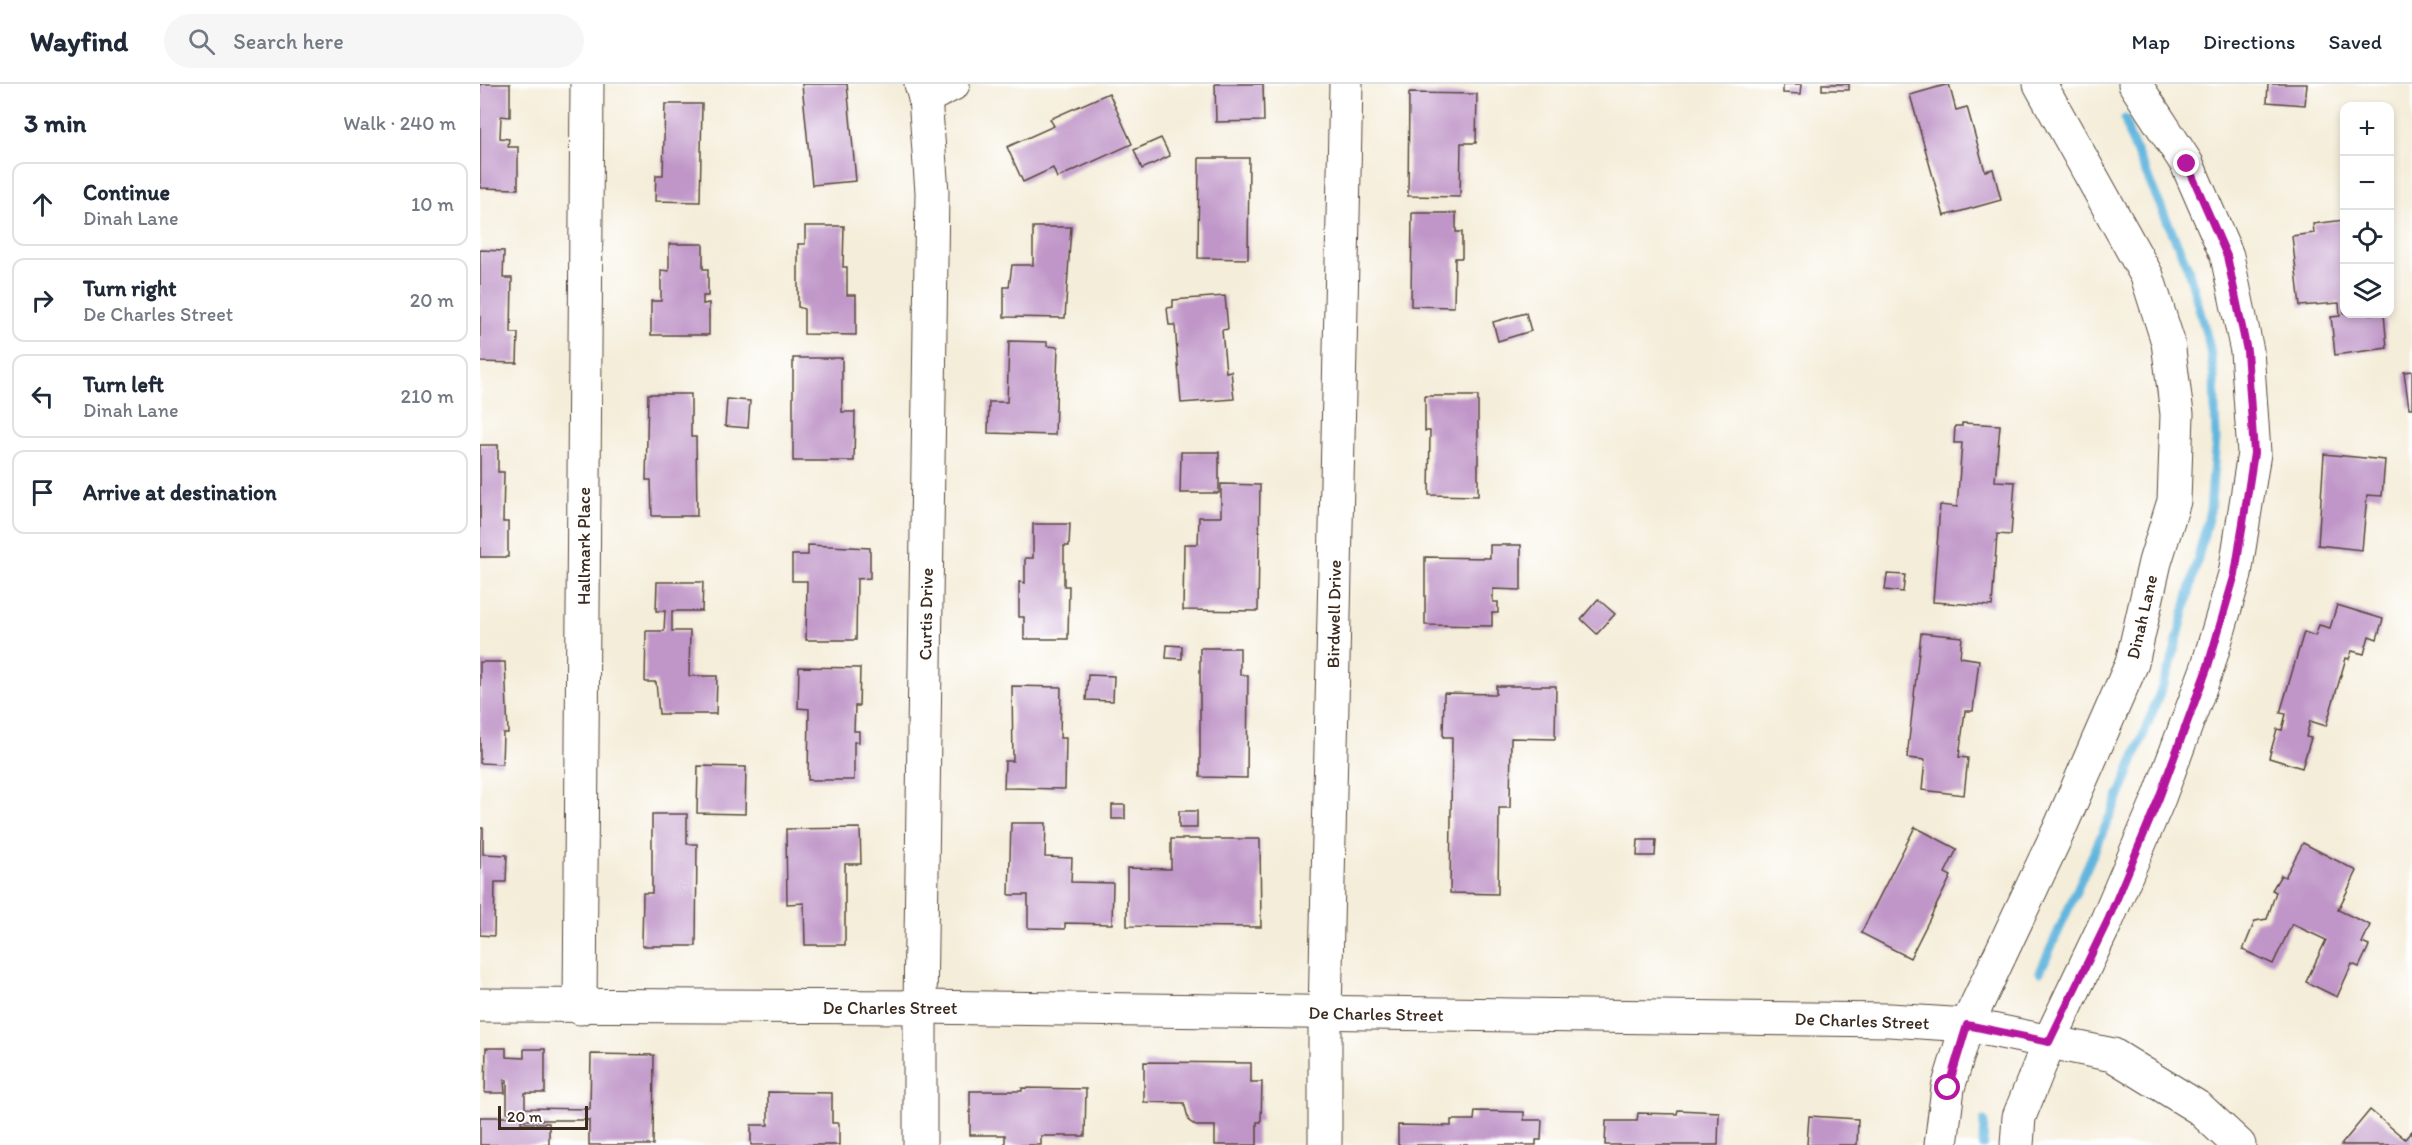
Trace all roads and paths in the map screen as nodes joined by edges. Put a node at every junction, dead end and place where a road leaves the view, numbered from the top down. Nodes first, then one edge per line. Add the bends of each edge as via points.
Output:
1 (587, 84) edge
2 (1346, 84) edge
3 (2040, 84) edge
4 (2135, 84) edge
5 (933, 89) edge
6 (480, 1005) edge
7 (920, 1007) junction
8 (580, 1008) junction
9 (1325, 1014) junction
10 (1967, 1025) junction
11 (2049, 1042) junction
12 (920, 1145) edge
13 (1325, 1145) edge
14 (1941, 1145) edge
15 (2018, 1145) edge
16 (2239, 1145) edge

1 - 8 street, Hallmark Place
2 - 9 street, Birdwell Drive
3 - 10 street, Dinah Lane via 2147,276 2168,342 2177,414 2174,501 2155,562 2132,663
4 - 11 street via 2187,164 2227,256 2247,351 2254,453 2235,574 2208,666 2155,809 2108,920
5 - 7 street, Curtis Drive
6 - 8 street, De Charles Street
7 - 8 street, De Charles Street
7 - 9 street, De Charles Street
7 - 12 street, Curtis Drive
9 - 10 street, De Charles Street via 1889,1020
9 - 13 street, Birdwell Drive
10 - 11 street, De Charles Street
10 - 14 street, Dinah Lane via 1948,1088
11 - 15 street via 2019,1117
11 - 16 street, De Charles Street via 2113,1055 2199,1108

